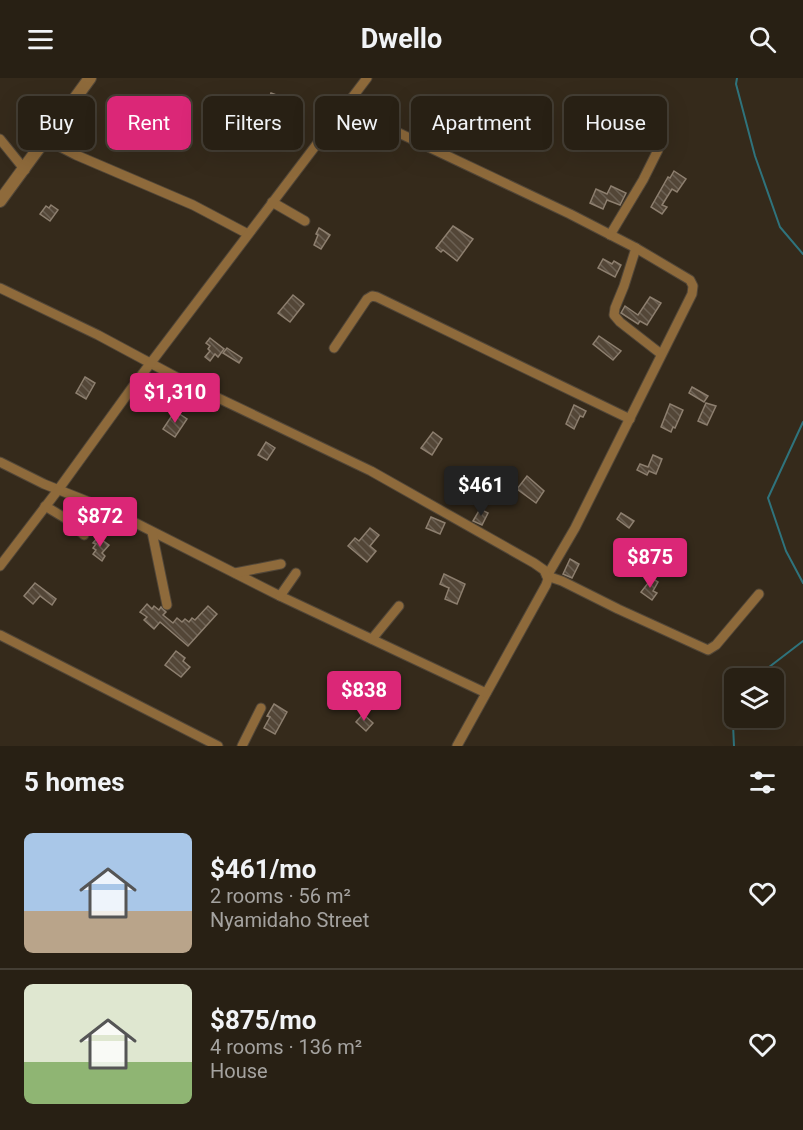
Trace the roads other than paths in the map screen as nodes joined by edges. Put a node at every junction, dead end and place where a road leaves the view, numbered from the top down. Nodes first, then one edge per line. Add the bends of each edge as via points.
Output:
1 (90, 78) edge
2 (367, 78) edge
3 (77, 96) edge
4 (353, 96) edge
5 (399, 133) edge
6 (0, 140) edge
7 (315, 145) edge
8 (38, 150) edge
9 (66, 150) edge
10 (658, 150) dead end
11 (25, 170) junction
12 (0, 201) edge
13 (272, 202) junction
14 (305, 221) dead end
15 (248, 234) junction
16 (610, 235) junction
17 (636, 248) junction
18 (0, 288) edge
19 (334, 348) dead end
20 (661, 354) junction
21 (150, 363) junction
22 (630, 419) junction
23 (0, 462) edge
24 (58, 490) junction
25 (45, 506) junction
26 (152, 532) junction
27 (84, 535) dead end
28 (281, 564) dead end
29 (0, 566) edge
30 (235, 573) junction
31 (296, 573) dead end
32 (547, 576) junction
33 (759, 594) dead end
34 (280, 596) junction
35 (167, 605) dead end
36 (399, 606) dead end
37 (0, 635) edge
38 (372, 639) junction
39 (486, 693) junction
40 (261, 708) dead end
41 (218, 746) edge
42 (242, 746) edge
43 (457, 746) edge

1 - 3 street
2 - 4 street
5 - 16 street
6 - 11 street
7 - 13 street
8 - 11 street
9 - 15 street via 193,205
10 - 16 street
11 - 12 street
13 - 14 street
13 - 15 street
15 - 21 street
16 - 17 street
17 - 20 street via 614,315
17 - 20 street via 692,282 692,294
18 - 21 street
19 - 22 street via 367,299 377,297
20 - 22 street
21 - 24 street
21 - 32 street via 371,471 509,547
22 - 32 street
23 - 24 street
24 - 25 street
24 - 26 street
25 - 27 street
25 - 29 street
26 - 30 street
26 - 35 street
28 - 30 street
30 - 34 street
31 - 34 street
32 - 33 street via 708,650
32 - 39 street via 546,585
34 - 38 street
36 - 38 street
37 - 41 street
38 - 39 street
39 - 43 street
40 - 42 street

